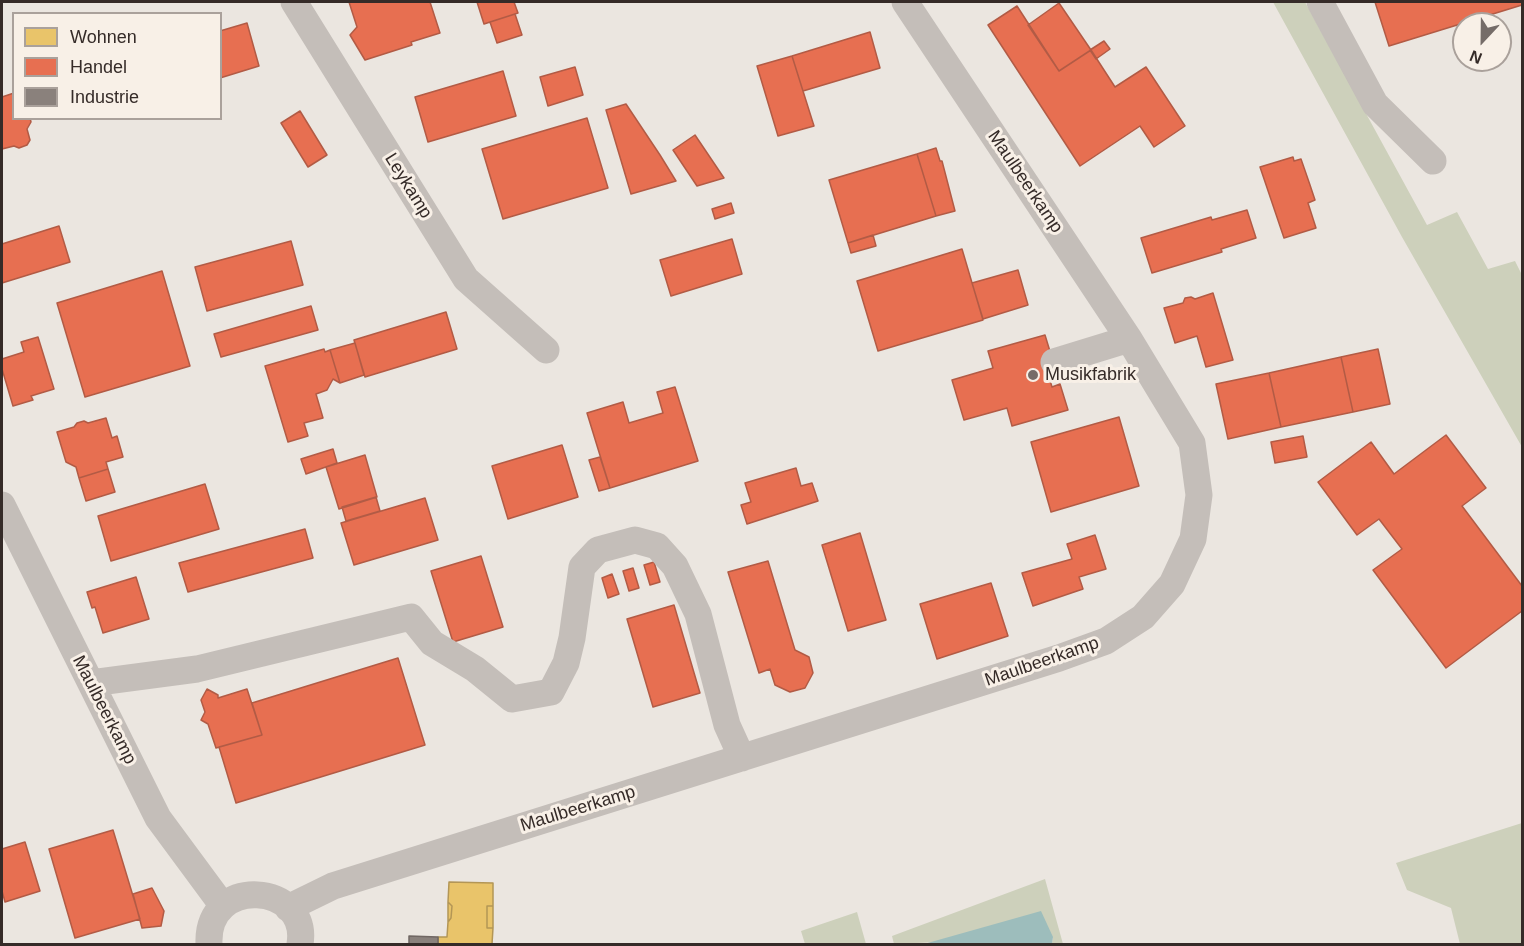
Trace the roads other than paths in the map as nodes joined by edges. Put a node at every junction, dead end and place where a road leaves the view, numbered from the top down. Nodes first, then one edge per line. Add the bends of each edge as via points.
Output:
1 (294, 2) edge
2 (905, 2) edge
3 (1320, 2) edge
4 (1432, 161) dead end
5 (1129, 339) junction
6 (546, 350) dead end
7 (1054, 362) dead end
8 (2, 505) edge
9 (91, 683) junction
10 (742, 758) junction
11 (223, 906) junction
12 (288, 908) junction
13 (205, 944) edge
14 (300, 945) edge

1 - 6 street, Leykamp via 466,279
2 - 5 street, Maulbeerkamp
3 - 4 street via 1375,104
5 - 7 street
5 - 10 street, Maulbeerkamp via 1192,443 1199,495 1193,539 1172,584 1143,617 1106,641 1059,658
8 - 9 street, Maulbeerkamp
9 - 10 street via 197,669 411,617 432,643 475,669 512,699 551,692 566,663 582,567 598,550 635,540 657,546 675,566 698,614 727,725
9 - 11 street, Maulbeerkamp via 158,818
10 - 12 street, Maulbeerkamp via 333,886
11 - 12 street via 256,893 274,897
11 - 13 street via 214,917
12 - 14 street via 298,922

